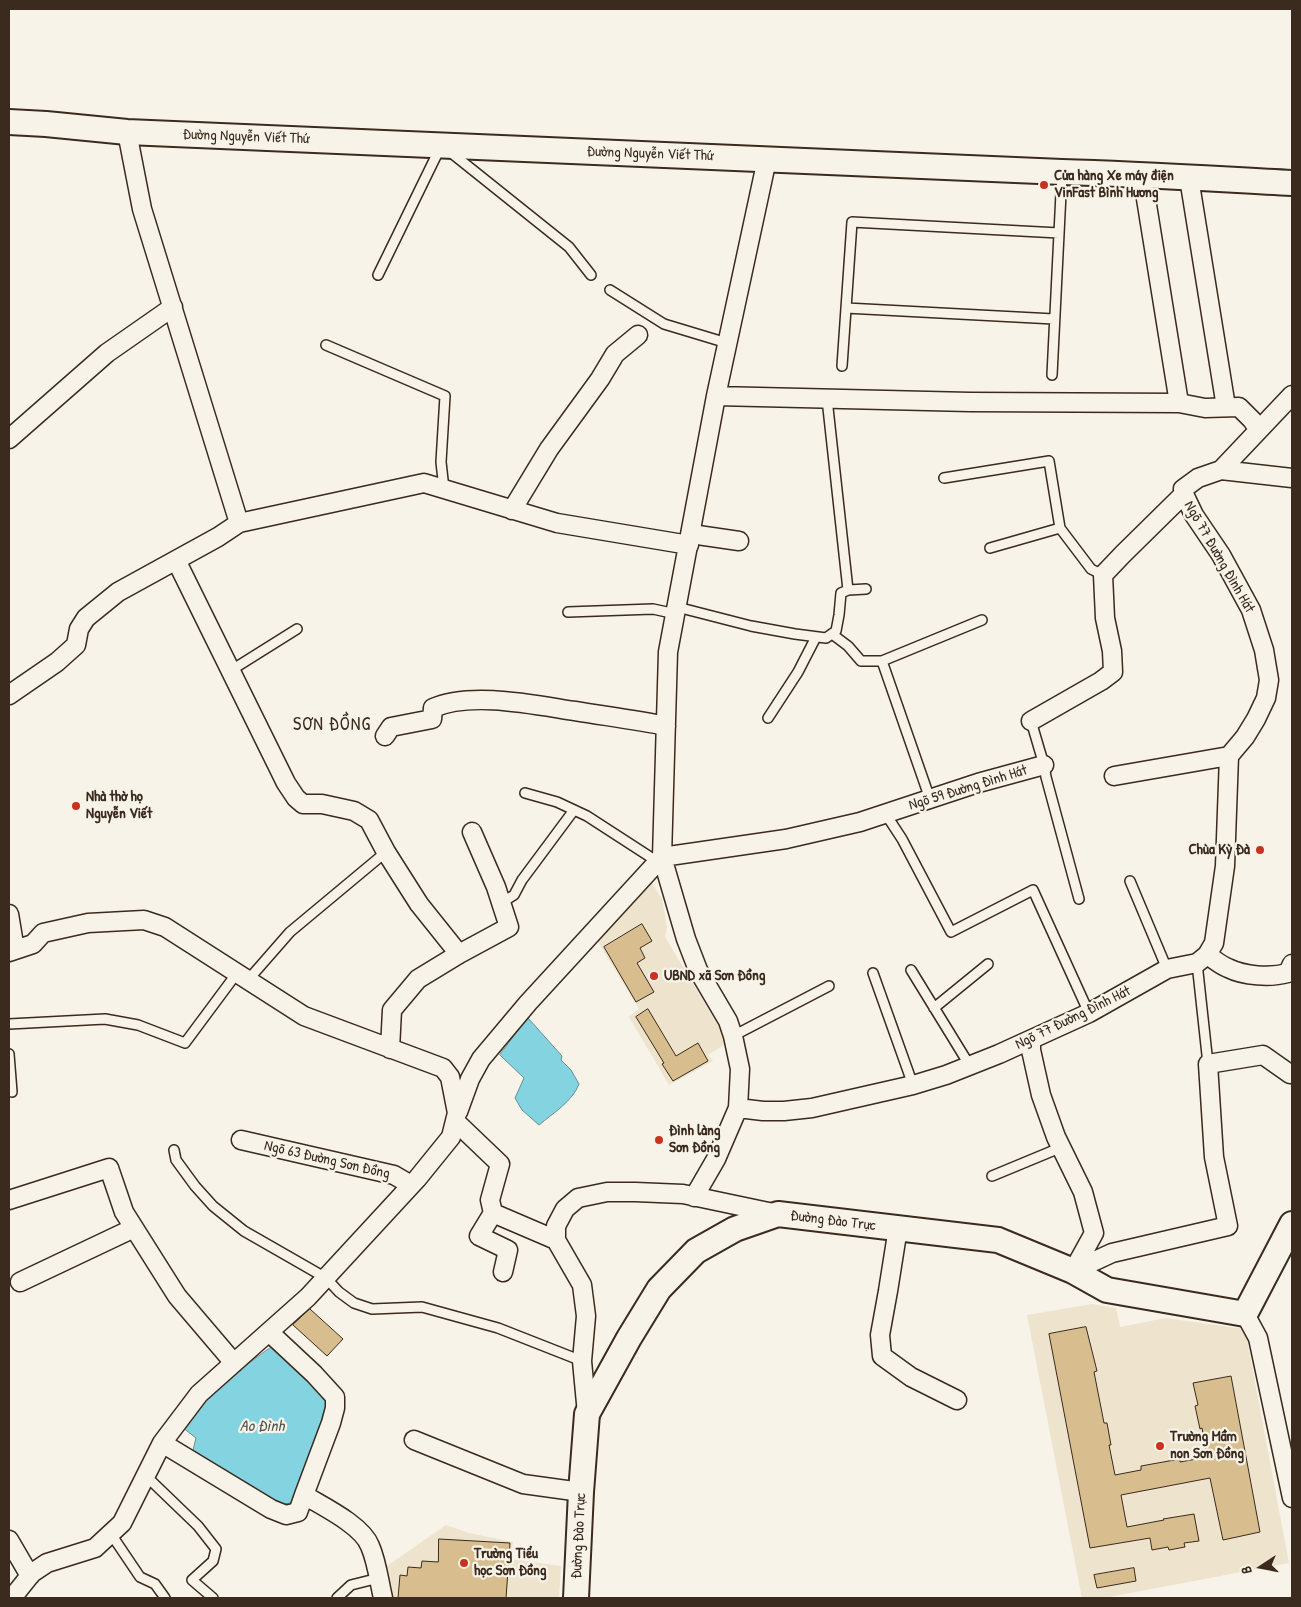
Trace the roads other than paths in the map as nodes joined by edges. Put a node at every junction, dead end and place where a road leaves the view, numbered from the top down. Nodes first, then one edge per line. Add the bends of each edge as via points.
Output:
1 (9, 122) edge
2 (127, 132) junction
3 (441, 145) junction
4 (767, 159) junction
5 (1062, 172) junction
6 (1142, 174) junction
7 (1189, 178) junction
8 (1292, 183) edge
9 (1058, 233) junction
10 (378, 275) dead end
11 (591, 275) dead end
12 (610, 290) dead end
13 (173, 307) junction
14 (846, 308) junction
15 (1054, 318) junction
16 (638, 335) dead end
17 (727, 343) junction
18 (326, 345) dead end
19 (842, 366) dead end
20 (1052, 375) dead end
21 (1292, 395) edge
22 (716, 396) junction
23 (827, 399) junction
24 (1179, 403) junction
25 (1226, 407) junction
26 (1259, 430) junction
27 (9, 439) edge
28 (1220, 470) junction
29 (944, 478) dead end
30 (1292, 478) edge
31 (444, 490) junction
32 (1184, 494) junction
33 (512, 510) junction
34 (239, 523) junction
35 (1060, 528) junction
36 (690, 539) junction
37 (738, 541) dead end
38 (990, 548) dead end
39 (176, 560) junction
40 (1103, 575) junction
41 (866, 589) dead end
42 (848, 590) junction
43 (677, 610) junction
44 (568, 612) dead end
45 (982, 620) dead end
46 (297, 629) dead end
47 (832, 634) junction
48 (816, 637) junction
49 (882, 661) junction
50 (230, 671) junction
51 (9, 694) edge
52 (768, 718) dead end
53 (1031, 721) joint
54 (666, 726) junction
55 (384, 736) dead end
56 (1229, 756) junction
57 (1044, 765) junction
58 (1114, 776) dead end
59 (525, 794) dead end
60 (930, 799) junction
61 (574, 810) junction
62 (885, 813) junction
63 (472, 832) dead end
64 (386, 852) junction
65 (660, 860) junction
66 (1130, 881) dead end
67 (1079, 899) dead end
68 (501, 904) junction
69 (9, 914) edge
70 (12, 951) edge
71 (458, 954) junction
72 (1202, 959) junction
73 (988, 964) dead end
74 (1292, 964) edge
75 (1167, 969) junction
76 (911, 970) dead end
77 (873, 973) dead end
78 (242, 976) junction
79 (829, 986) dead end
80 (934, 1008) junction
81 (1089, 1013) junction
82 (9, 1024) edge
83 (733, 1036) junction
84 (1031, 1040) junction
85 (390, 1049) junction
86 (9, 1054) edge
87 (1208, 1064) junction
88 (970, 1066) junction
89 (1292, 1073) edge
90 (912, 1086) junction
91 (12, 1092) dead end
92 (738, 1108) junction
93 (456, 1117) junction
94 (241, 1140) dead end
95 (1062, 1147) junction
96 (174, 1150) dead end
97 (992, 1176) dead end
98 (411, 1185) junction
99 (694, 1197) junction
100 (9, 1200) edge
101 (493, 1213) junction
102 (778, 1214) junction
103 (1292, 1224) edge
104 (134, 1228) junction
105 (898, 1228) junction
106 (556, 1240) junction
107 (1073, 1271) junction
108 (503, 1272) dead end
109 (326, 1278) junction
110 (20, 1282) dead end
111 (1245, 1314) junction
112 (269, 1332) junction
113 (582, 1361) junction
114 (234, 1363) junction
115 (957, 1400) dead end
116 (587, 1414) junction
117 (414, 1440) dead end
118 (162, 1442) junction
119 (145, 1475) junction
120 (581, 1492) junction
121 (304, 1495) junction
122 (1292, 1498) edge
123 (111, 1534) junction
124 (9, 1540) edge
125 (30, 1576) junction
126 (379, 1578) junction
127 (12, 1598) edge
128 (165, 1598) edge
129 (213, 1598) edge
130 (337, 1598) edge
131 (383, 1598) edge
132 (576, 1598) edge

1 - 2 main road, Đường Nguyễn Viết Thứ
2 - 3 main road, Đường Nguyễn Viết Thứ
2 - 13 street via 142,209
3 - 4 main road, Đường Nguyễn Viết Thứ
3 - 10 lane
3 - 11 lane via 569,248
4 - 5 main road, Đường Nguyễn Viết Thứ
4 - 17 street
5 - 6 main road, Đường Nguyễn Viết Thứ
5 - 9 lane
6 - 7 main road, Đường Nguyễn Viết Thứ
6 - 24 street
7 - 8 main road, Đường Nguyễn Viết Thứ
7 - 25 street
9 - 14 lane via 852,222
9 - 15 lane
12 - 17 lane via 664,324
13 - 27 street via 107,353
13 - 34 street
14 - 15 lane
14 - 19 lane
15 - 20 lane
16 - 33 street via 615,354 549,449
17 - 22 street
18 - 31 lane via 445,396 441,462
21 - 26 street
22 - 23 street
22 - 36 street
23 - 24 street
23 - 42 lane
24 - 25 street via 1205,408
25 - 26 street via 1239,407
26 - 28 street
28 - 30 street
28 - 32 street via 1198,478 1183,489
29 - 35 lane via 1049,461
31 - 33 street
31 - 34 street via 424,484
32 - 40 street
32 - 56 street, Ngõ 77 Đường Đình Hát via 1252,610 1270,680 1256,720
33 - 36 street via 558,524
34 - 39 street
35 - 38 lane
35 - 40 lane via 1091,568
36 - 37 street
36 - 43 street
39 - 50 street
39 - 51 street via 118,592 92,612 79,629 76,646
40 - 53 street, Ngõ 59 Đường Đình Hát via 1104,618 1113,672
41 - 42 lane
42 - 47 lane via 841,594 836,631
43 - 44 lane
43 - 48 lane
43 - 54 street via 668,652
45 - 49 lane
46 - 50 lane
47 - 48 lane via 826,638
47 - 49 lane via 861,662
48 - 52 lane
49 - 60 lane
50 - 64 street via 296,798 303,804 322,804 361,815 369,820
53 - 57 lane, Ngõ 59 Đường Đình Hát
54 - 55 street via 527,703 480,701 441,705 433,708 432,719 391,727
54 - 65 street
56 - 58 street
56 - 72 street via 1225,866 1214,944
57 - 60 street, Ngõ 59 Đường Đình Hát
57 - 67 lane
59 - 61 lane
60 - 62 street, Ngõ 59 Đường Đình Hát
61 - 65 lane
61 - 68 lane via 514,895
62 - 65 street, Ngõ 59 Đường Đình Hát via 786,839
62 - 81 lane via 951,932 1032,890
63 - 68 street
64 - 71 street via 419,904
64 - 78 lane
65 - 83 street via 698,970 728,1021
65 - 93 street via 528,1003 481,1059
66 - 75 lane
68 - 71 street via 509,927
69 - 70 street
70 - 78 street via 33,944 44,932 88,923 144,920 165,927
71 - 85 street via 418,979 392,1010
72 - 74 street via 1247,974 1277,976 1288,973
72 - 75 street, Ngõ 77 Đường Đình Hát
72 - 87 lane
73 - 80 lane
75 - 81 street, Ngõ 77 Đường Đình Hát
76 - 80 lane
77 - 90 lane
78 - 82 lane via 185,1042 138,1025 105,1019
78 - 85 street via 304,1016
79 - 83 lane
80 - 88 lane
81 - 84 street, Ngõ 77 Đường Đình Hát
83 - 92 street via 740,1069
84 - 88 street, Ngõ 77 Đường Đình Hát
84 - 95 street via 1041,1094
85 - 93 street via 443,1068 450,1077
86 - 91 lane
87 - 89 street via 1263,1055
87 - 107 street via 1214,1157 1228,1226 1112,1253
88 - 90 street, Ngõ 77 Đường Đình Hát
90 - 92 street, Ngõ 77 Đường Đình Hát via 812,1108 762,1111
92 - 99 street via 716,1159
93 - 98 street via 451,1137
93 - 101 street via 500,1164 490,1200
94 - 98 street, Ngõ 63 Đường Sơn Đồng via 394,1175
95 - 97 lane
95 - 107 street via 1083,1192 1094,1233
96 - 109 lane via 176,1160 213,1206 244,1231
98 - 109 street
99 - 102 street
99 - 106 street via 607,1192 578,1198 565,1209 556,1226
100 - 104 street via 109,1168 124,1212
101 - 106 street
101 - 108 street via 479,1236 508,1250
102 - 105 main road, Đường Đào Trực
102 - 116 main road, Đường Đào Trực via 735,1229 696,1251 658,1289
103 - 111 main road
104 - 110 street
104 - 114 street via 177,1296
105 - 107 main road, Đường Đào Trực via 998,1240
105 - 115 street via 880,1335 882,1356 911,1377
106 - 113 street via 582,1285 586,1316
107 - 111 main road, Đường Đào Trực via 1108,1290
109 - 112 street
109 - 113 lane via 354,1303 372,1309 422,1307 498,1328
111 - 122 street via 1258,1338
112 - 114 street
112 - 121 street via 335,1397 331,1423
113 - 116 street
114 - 118 street via 198,1394
116 - 120 main road, Đường Đào Trực
117 - 120 street via 523,1484
118 - 119 street
118 - 121 street via 286,1515 298,1512
119 - 123 street via 122,1523
119 - 129 lane via 198,1526 216,1549 213,1561 192,1580
120 - 132 main road, Đường Đào Trực
121 - 126 street via 346,1520 370,1544
123 - 125 street via 95,1548 47,1563
123 - 128 lane via 140,1577 155,1584
124 - 125 street
125 - 127 street
126 - 130 lane via 351,1585
126 - 131 street

